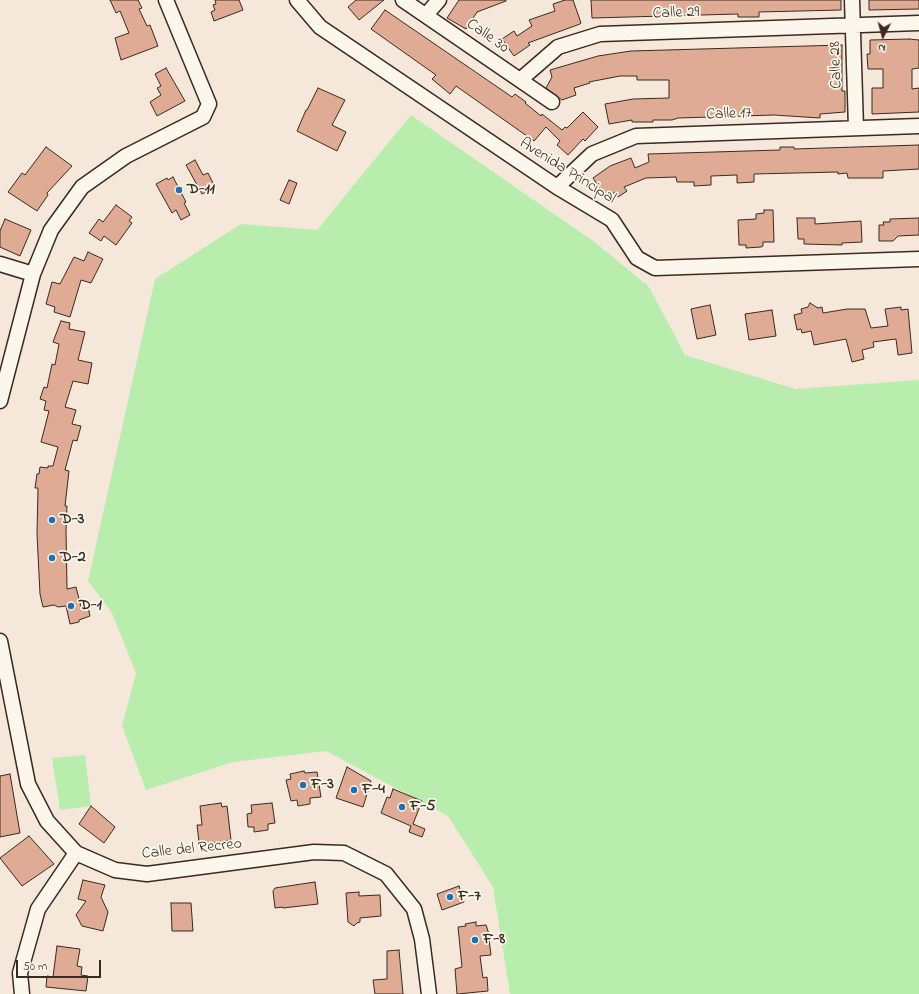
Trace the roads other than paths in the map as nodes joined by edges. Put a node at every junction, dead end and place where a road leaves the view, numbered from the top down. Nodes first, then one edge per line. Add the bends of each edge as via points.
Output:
1 (166, 0) edge
2 (297, 0) edge
3 (403, 0) edge
4 (439, 0) edge
5 (852, 0) edge
6 (426, 15) junction
7 (919, 23) edge
8 (852, 25) junction
9 (520, 80) junction
10 (552, 102) dead end
11 (919, 126) edge
12 (856, 128) junction
13 (556, 187) junction
14 (919, 259) edge
15 (0, 264) edge
16 (33, 274) junction
17 (0, 401) edge
18 (0, 641) edge
19 (76, 853) junction
20 (22, 994) edge
21 (429, 994) edge

1 - 16 street via 209,104 203,116 126,156 82,187 51,230
2 - 13 street, Avenida Principal via 320,27
3 - 6 street, Calle 30
4 - 6 street
5 - 8 street, Calle 28
6 - 9 street, Calle 30
7 - 8 street, Calle 29
8 - 9 street, Calle 29 via 600,34 558,47
8 - 12 street, Calle 28
9 - 10 street, Calle 30
11 - 12 street, Calle 17
12 - 13 street, Calle 17 via 636,136 592,154
13 - 14 street, Avenida Principal via 612,220 637,258 655,268
15 - 16 street
16 - 17 street
18 - 19 street, Calle del Recreo via 28,784 47,821
19 - 20 street via 38,909 20,973
19 - 21 street, Calle del Recreo via 114,870 147,874 314,852 344,853 386,874 414,910 422,939

